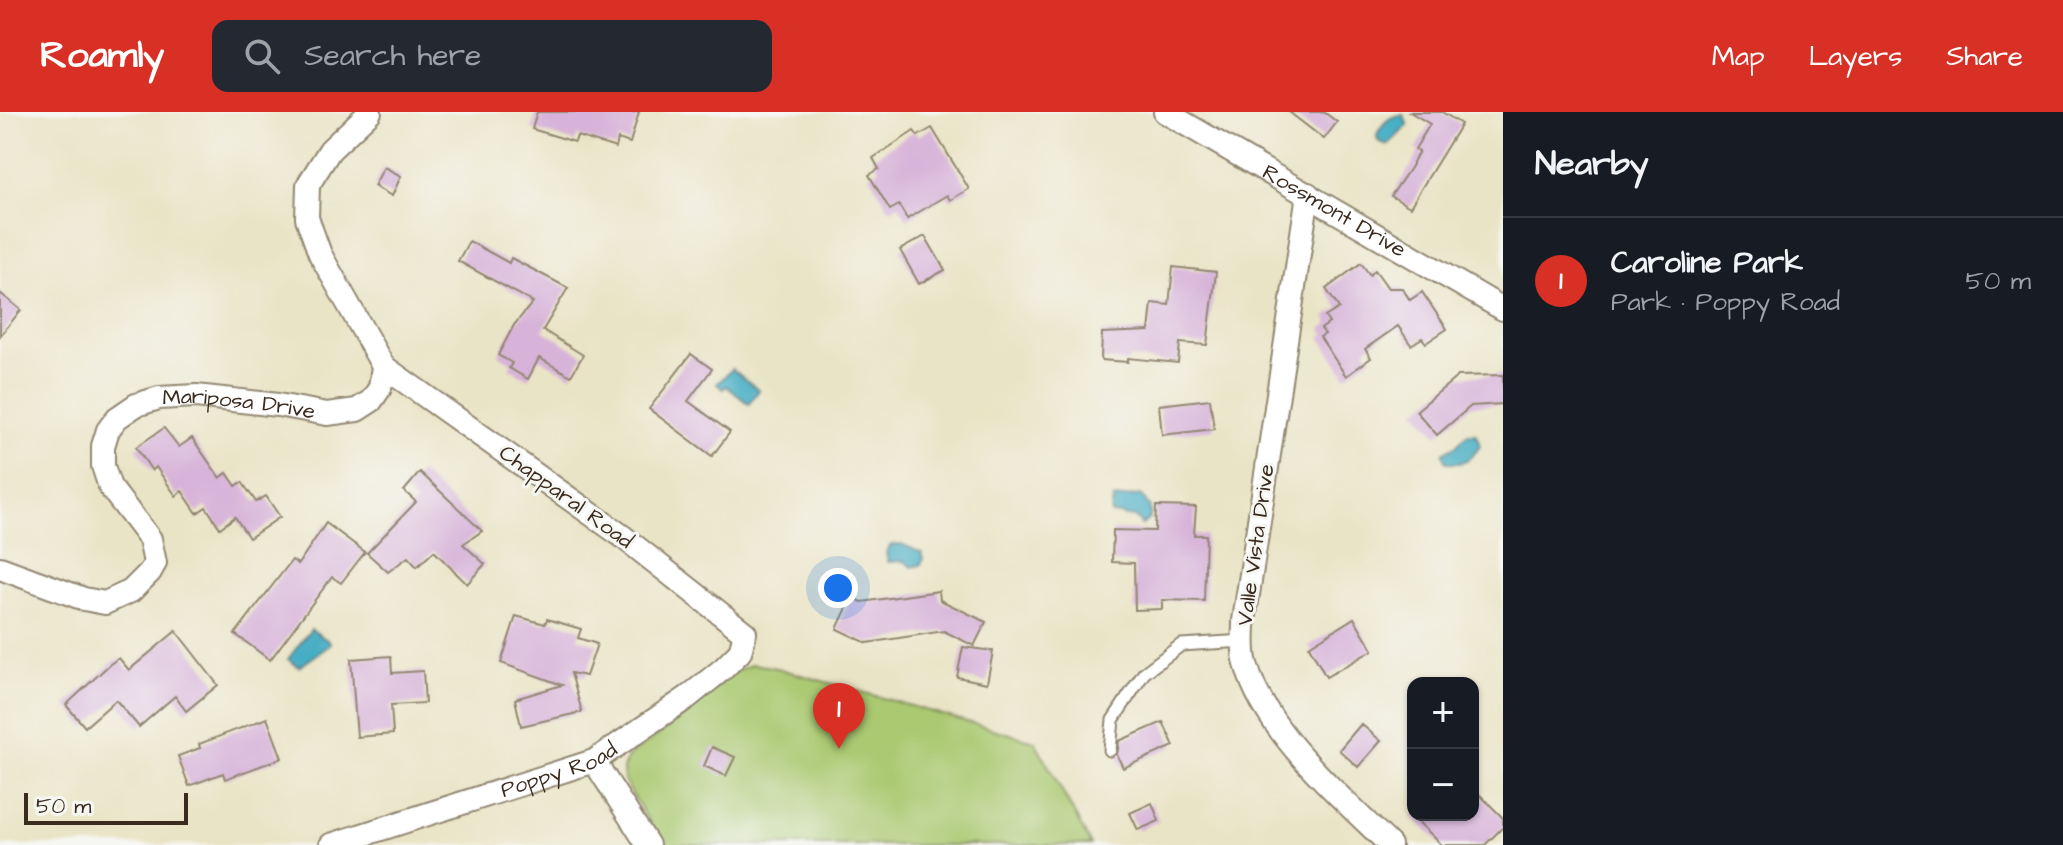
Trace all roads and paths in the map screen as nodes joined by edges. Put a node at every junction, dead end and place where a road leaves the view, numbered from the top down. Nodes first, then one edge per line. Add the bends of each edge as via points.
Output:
1 (370, 112) edge
2 (1165, 112) edge
3 (1308, 194) junction
4 (1503, 309) edge
5 (383, 366) junction
6 (0, 568) edge
7 (745, 633) joint
8 (1244, 641) junction
9 (1110, 750) dead end
10 (594, 761) junction
11 (331, 845) edge
12 (648, 845) edge
13 (1390, 845) edge

1 - 5 street via 330,150 308,185 307,218 320,254
2 - 3 street, Rossmont Drive
3 - 4 street, Rossmont Drive
3 - 8 street, Valle Vista Drive
5 - 6 street, Mariposa Drive via 380,388 371,401 341,414 178,396 136,405 117,418 103,446 103,466 110,487 150,539 155,563 142,581 114,600 84,599
5 - 7 street, Chapparal Road via 622,536
7 - 10 street, Poppy Road via 740,652 724,668
8 - 9 lane via 1181,645 1144,673 1113,720
8 - 13 street, Valle Vista Drive via 1244,660 1269,712 1320,777
10 - 11 street, Poppy Road
10 - 12 street

